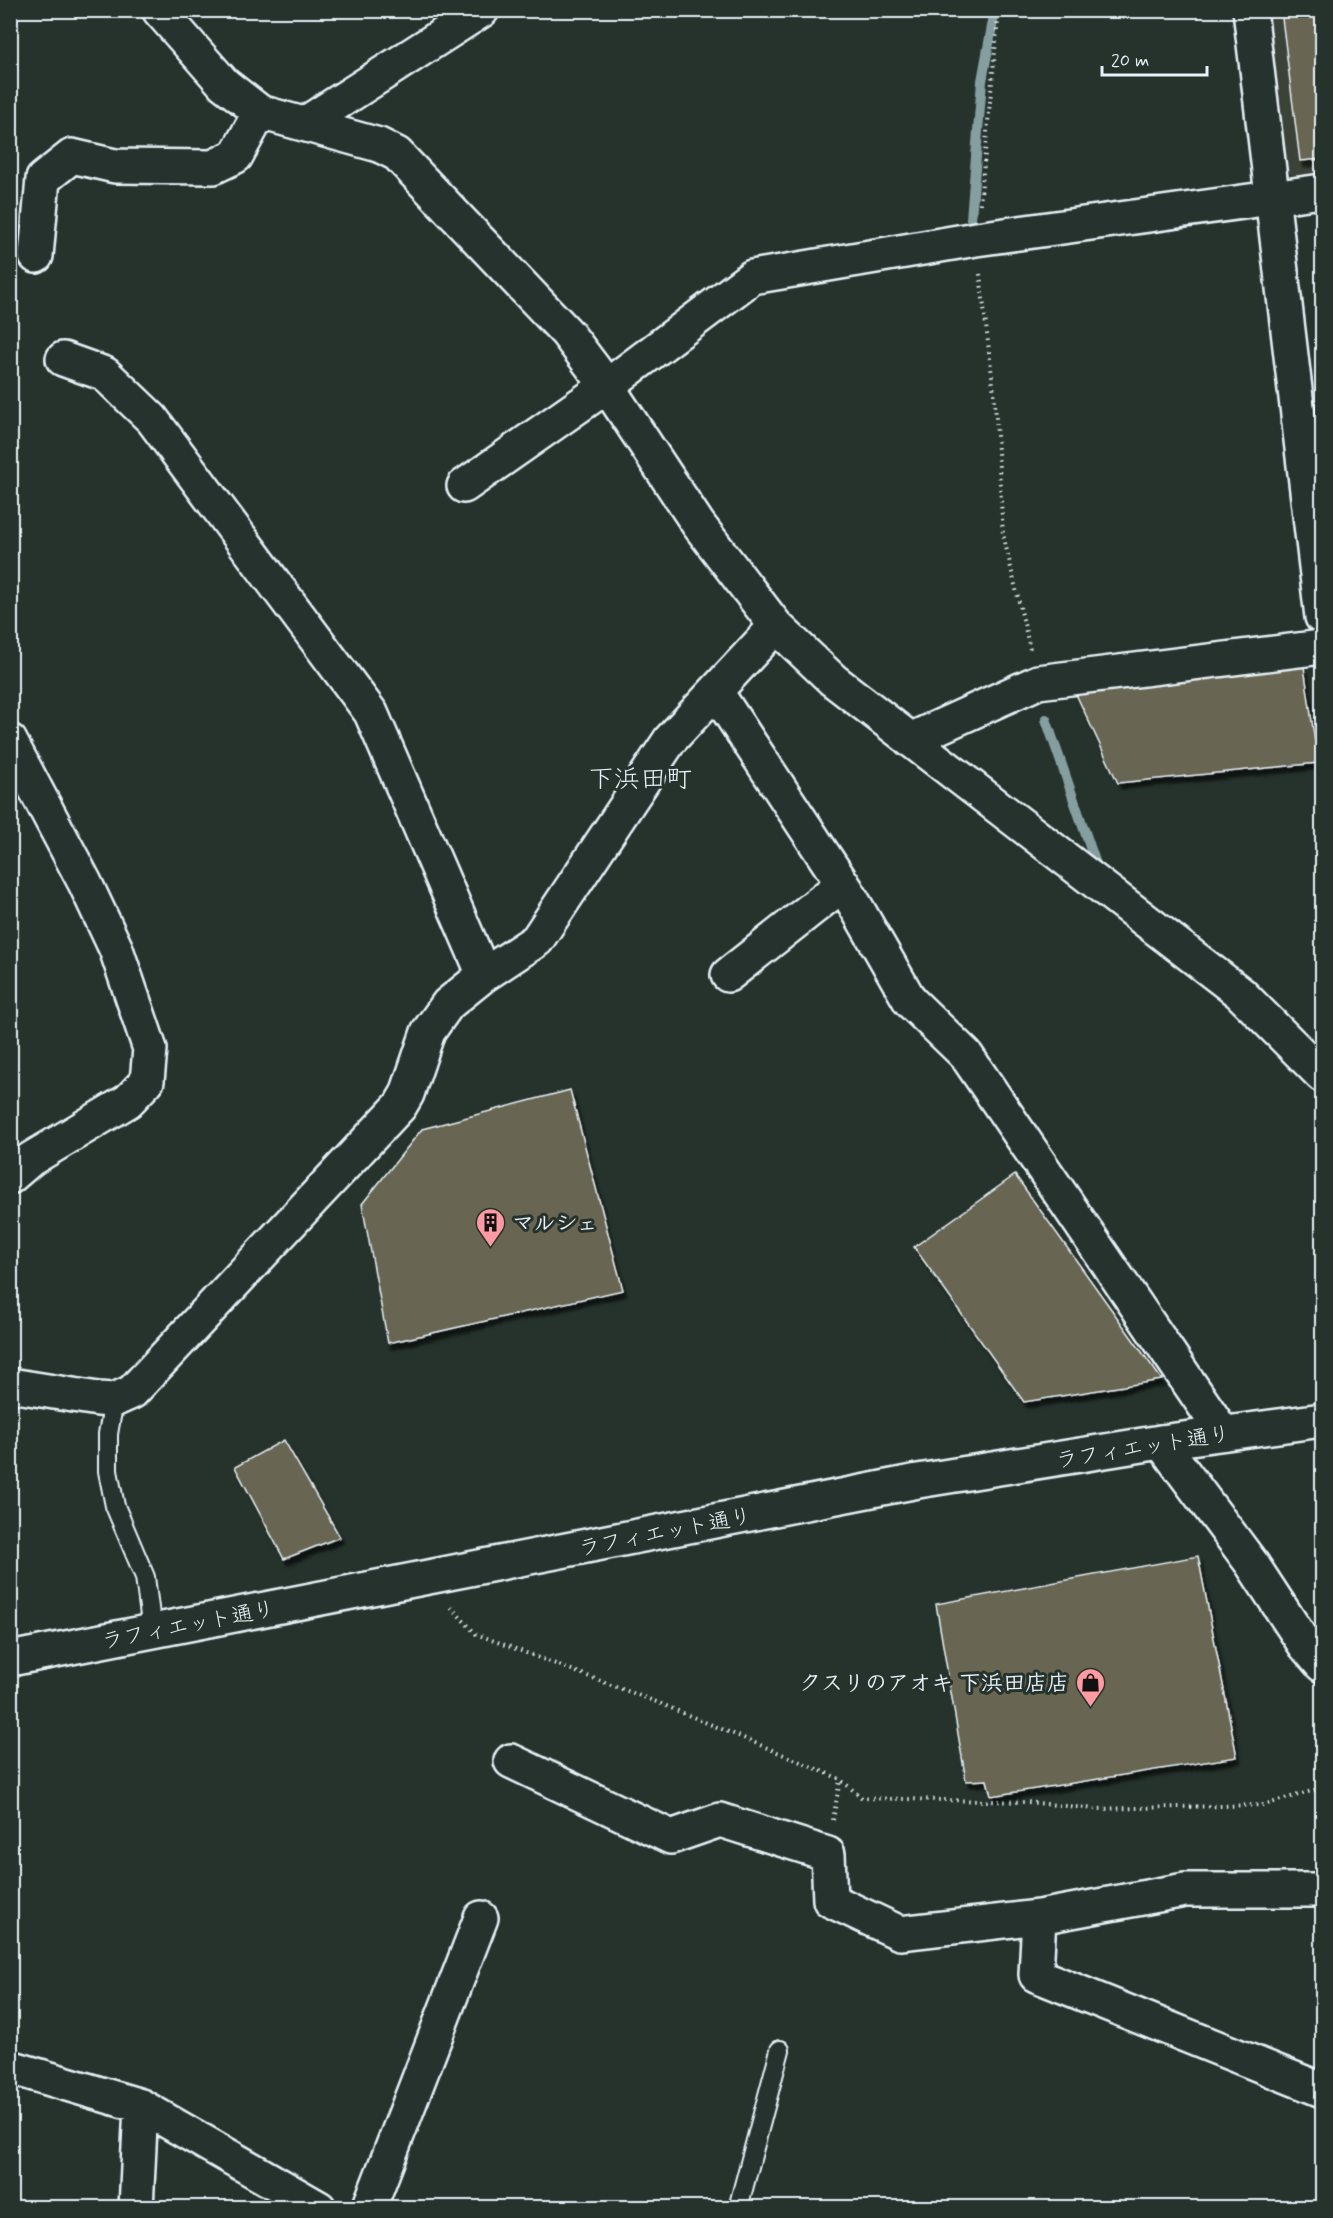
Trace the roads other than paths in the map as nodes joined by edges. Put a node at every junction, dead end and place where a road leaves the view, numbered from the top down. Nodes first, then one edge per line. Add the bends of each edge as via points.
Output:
1 (159, 10) edge
2 (482, 10) edge
3 (1250, 10) edge
4 (260, 112) junction
5 (306, 123) junction
6 (1323, 191) edge
7 (1273, 197) junction
8 (36, 256) dead end
9 (63, 359) dead end
10 (607, 386) junction
11 (464, 486) dead end
12 (1323, 617) edge
13 (776, 626) junction
14 (1323, 647) edge
15 (716, 692) junction
16 (910, 740) junction
17 (10, 741) edge
18 (843, 884) junction
19 (484, 975) junction
20 (728, 975) dead end
21 (1323, 1075) edge
22 (10, 1177) edge
23 (10, 1385) edge
24 (114, 1400) junction
25 (1323, 1420) edge
26 (1223, 1433) junction
27 (1161, 1442) junction
28 (152, 1631) junction
29 (10, 1659) edge
30 (1323, 1665) edge
31 (512, 1761) dead end
32 (1323, 1890) edge
33 (1039, 1917) junction
34 (481, 1918) dead end
35 (780, 2050) dead end
36 (10, 2067) edge
37 (1323, 2090) edge
38 (141, 2106) junction
39 (136, 2208) edge
40 (319, 2208) edge
41 (369, 2208) edge
42 (738, 2208) edge

1 - 4 street via 224,84
2 - 5 street
3 - 7 street
4 - 5 street
4 - 8 street via 236,156 213,167 115,166 72,156 43,179
5 - 10 street via 380,145 397,154 567,333
6 - 7 street
7 - 10 street via 976,239 752,277
7 - 12 street
9 - 19 street via 105,374 152,419 370,713
10 - 11 street
10 - 13 street via 698,524
13 - 15 street
13 - 16 street via 833,680
14 - 16 street via 1038,682
15 - 18 street
15 - 19 street via 670,740 537,940
16 - 21 street via 1240,993
17 - 22 street via 86,883 116,949 150,1049 147,1081 128,1101
18 - 20 street
18 - 26 street via 910,1001 966,1055
19 - 24 street via 448,1004 428,1032 400,1106 132,1392
23 - 24 street
24 - 28 lane via 108,1434 108,1471 114,1506 145,1577
25 - 26 street, ラフィエット通り
26 - 27 street, ラフィエット通り
27 - 28 street, ラフィエット通り via 918,1481
27 - 30 street
28 - 29 street, ラフィエット通り
31 - 33 street via 670,1837 720,1820 828,1854 831,1900 900,1933
32 - 33 street via 1185,1890
33 - 37 street via 1036,1975
34 - 41 street
35 - 42 lane
36 - 38 street
38 - 39 street
38 - 40 street

